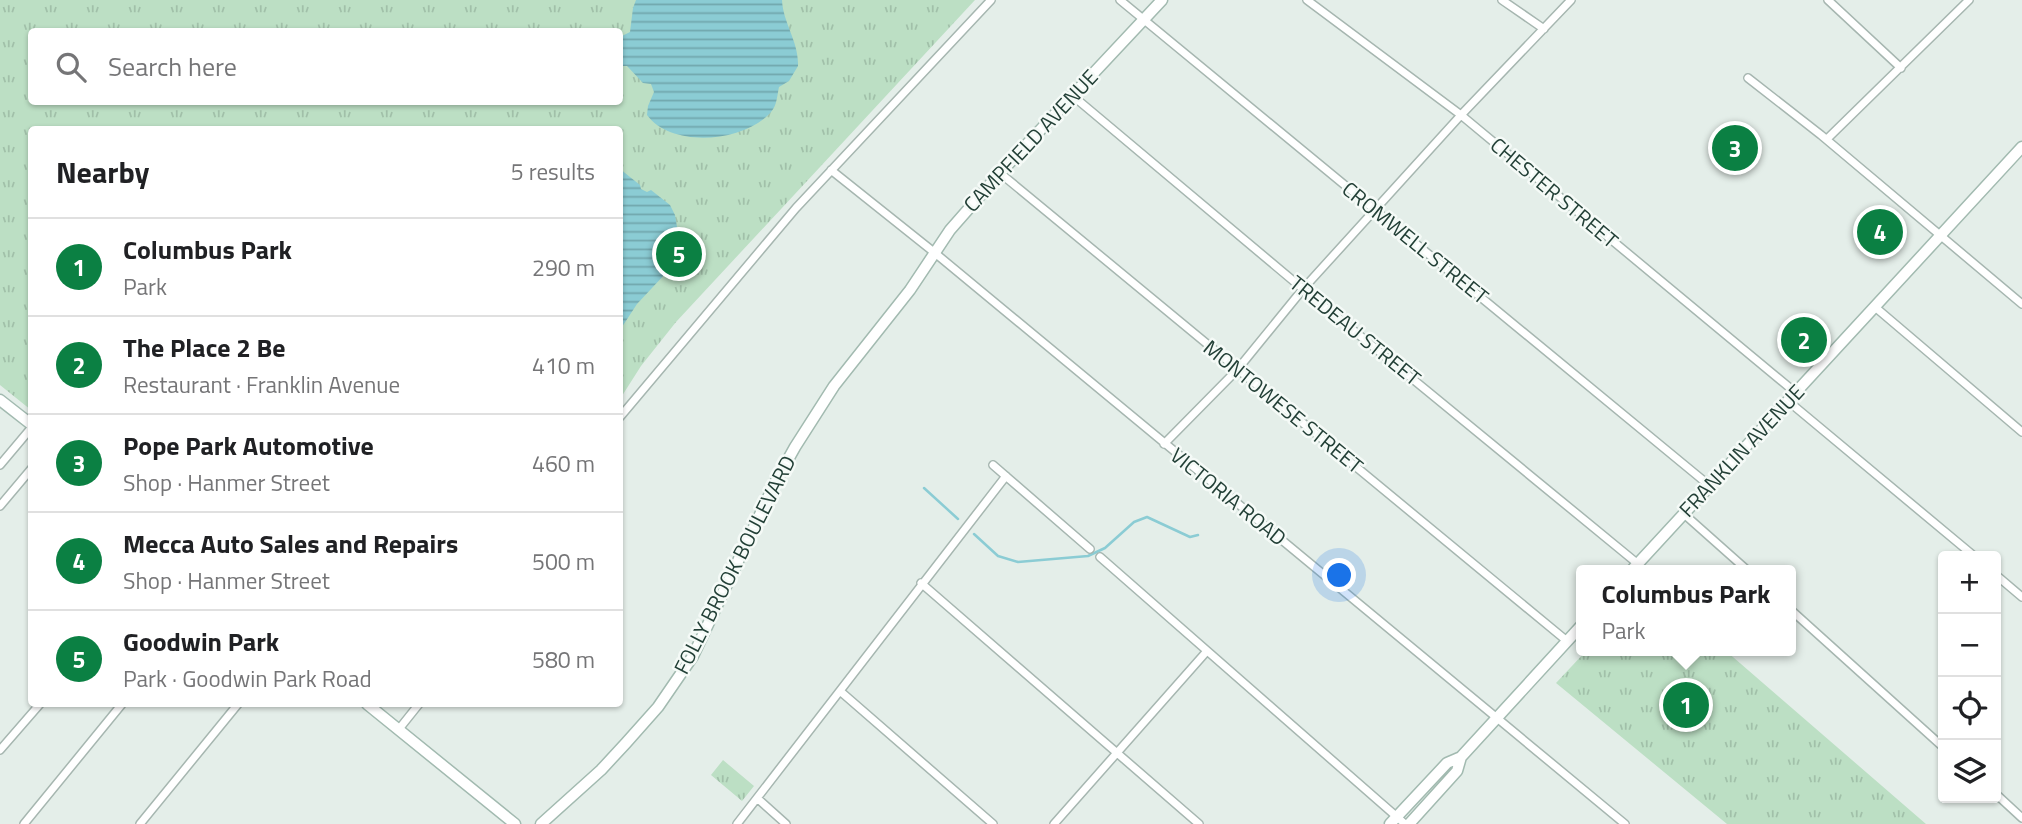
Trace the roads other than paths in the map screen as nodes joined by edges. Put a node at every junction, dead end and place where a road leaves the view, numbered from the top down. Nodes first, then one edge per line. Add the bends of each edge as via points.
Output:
1 (991, 0) edge
2 (1120, 0) edge
3 (1162, 0) edge
4 (1307, 0) edge
5 (1502, 0) edge
6 (1571, 0) edge
7 (1828, 0) edge
8 (1969, 0) edge
9 (1144, 19) junction
10 (1544, 29) junction
11 (1901, 68) junction
12 (1748, 78) dead end
13 (1073, 96) junction
14 (1461, 116) junction
15 (1827, 139) junction
16 (2021, 149) edge
17 (831, 170) junction
18 (1000, 173) junction
19 (1376, 211) junction
20 (1941, 235) junction
21 (935, 253) junction
22 (1303, 289) junction
23 (910, 290) joint
24 (2022, 304) edge
25 (1875, 307) junction
26 (1237, 370) junction
27 (1792, 397) junction
28 (0, 400) edge
29 (623, 413) edge
30 (28, 423) edge
31 (28, 431) edge
32 (2022, 432) edge
33 (1164, 444) junction
34 (0, 465) edge
35 (993, 465) dead end
36 (28, 473) edge
37 (1006, 476) junction
38 (1710, 486) junction
39 (0, 506) edge
40 (1684, 514) junction
41 (1090, 549) dead end
42 (1968, 551) edge
43 (1100, 557) dead end
44 (1633, 565) edge
45 (1637, 565) edge
46 (1741, 565) edge
47 (2001, 579) edge
48 (921, 583) junction
49 (2022, 597) edge
50 (1796, 615) edge
51 (1576, 631) edge
52 (1567, 641) junction
53 (1207, 651) junction
54 (840, 691) junction
55 (37, 707) edge
56 (120, 707) edge
57 (236, 707) edge
58 (372, 707) edge
59 (417, 707) edge
60 (1497, 718) junction
61 (399, 729) junction
62 (1938, 742) edge
63 (0, 750) edge
64 (1117, 754) junction
65 (757, 798) junction
66 (2001, 799) edge
67 (2022, 818) edge
68 (1400, 822) edge
69 (24, 824) edge
70 (140, 824) edge
71 (515, 824) edge
72 (541, 824) edge
73 (737, 824) edge
74 (786, 824) edge
75 (993, 824) edge
76 (1054, 824) edge
77 (1199, 824) edge
78 (1625, 824) edge

1 - 17 street
2 - 9 street, CROMWELL STREET
3 - 9 main road, CAMPFIELD AVENUE
4 - 14 street, CHESTER STREET
5 - 10 street
6 - 10 street
7 - 11 street
8 - 11 street
9 - 13 main road, CAMPFIELD AVENUE
9 - 19 street, CROMWELL STREET
10 - 14 street
11 - 15 street
12 - 15 street
13 - 18 main road, CAMPFIELD AVENUE
13 - 22 street, TREDEAU STREET
14 - 19 street
14 - 27 street, CHESTER STREET
15 - 20 street
16 - 20 main road, FRANKLIN AVENUE
17 - 21 street, VICTORIA ROAD
17 - 29 street
18 - 21 main road, CAMPFIELD AVENUE
18 - 26 street, MONTOWESE STREET
19 - 22 street
19 - 38 street, CROMWELL STREET
20 - 24 street
20 - 25 main road, FRANKLIN AVENUE
21 - 23 main road, CAMPFIELD AVENUE
21 - 33 street, VICTORIA ROAD
22 - 26 street
22 - 44 street, TREDEAU STREET
23 - 72 main road, FOLLY BROOK BOULEVARD via 834,386 801,438 693,656 658,707 601,770
25 - 27 main road, FRANKLIN AVENUE
25 - 32 street
26 - 33 street
26 - 52 street, MONTOWESE STREET
27 - 38 main road, FRANKLIN AVENUE
27 - 42 street, CHESTER STREET
28 - 30 main road
31 - 34 street
33 - 60 street, VICTORIA ROAD
35 - 37 street
36 - 39 street
37 - 41 street
37 - 48 street
38 - 40 main road, FRANKLIN AVENUE
40 - 45 main road, FRANKLIN AVENUE
40 - 46 street
43 - 53 street
47 - 49 street
48 - 54 street
48 - 64 street
50 - 62 street
51 - 52 main road
52 - 60 main road
53 - 64 street
53 - 68 street
54 - 65 street
54 - 75 street
55 - 63 street
56 - 69 street
57 - 70 street
58 - 61 main road
59 - 61 street
60 - 68 main road via 1461,757 1457,771
60 - 78 street, VICTORIA ROAD
61 - 71 main road
64 - 76 street
64 - 77 street
65 - 73 street
65 - 74 street
66 - 67 street

